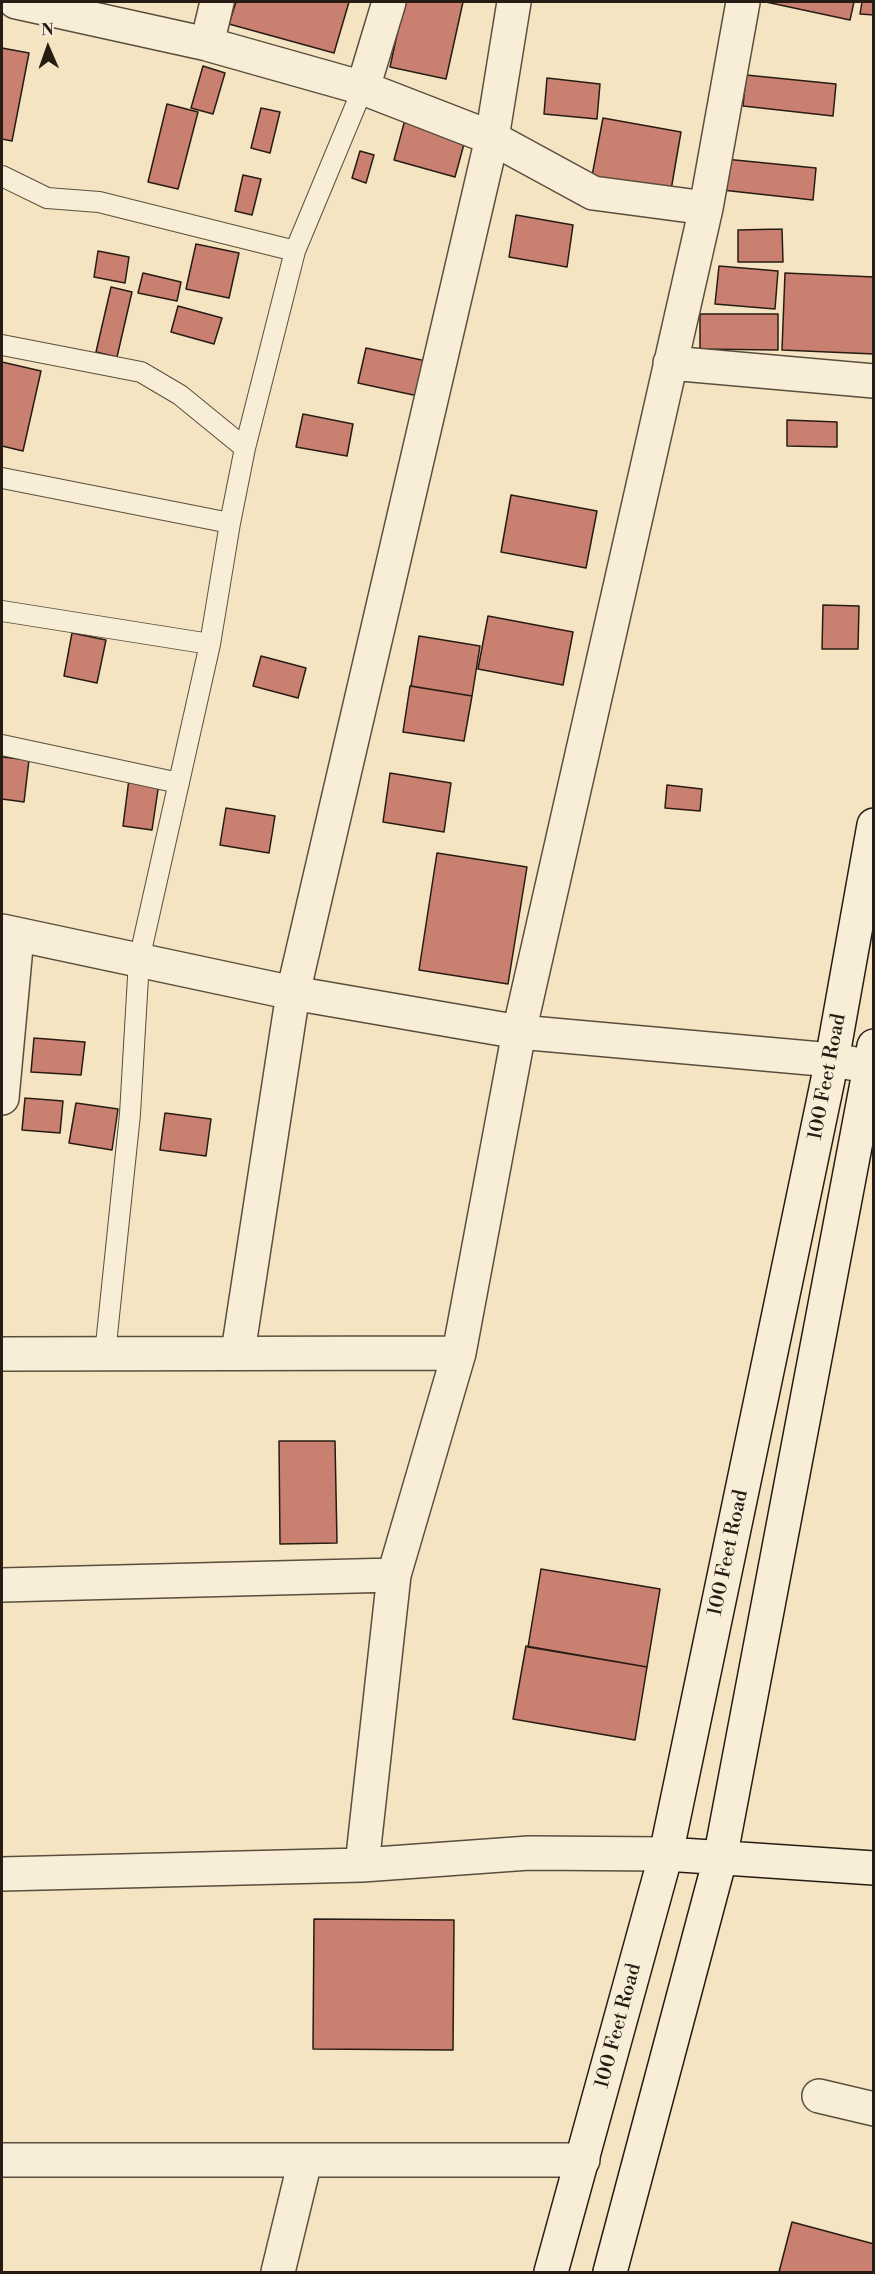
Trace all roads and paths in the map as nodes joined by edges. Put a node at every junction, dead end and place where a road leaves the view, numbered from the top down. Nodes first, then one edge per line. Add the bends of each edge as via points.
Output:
1 (16, 2) edge
2 (217, 2) edge
3 (389, 2) edge
4 (514, 2) edge
5 (743, 2) edge
6 (52, 5) edge
7 (207, 44) junction
8 (363, 88) junction
9 (492, 138) junction
10 (2, 176) edge
11 (706, 208) junction
12 (295, 251) junction
13 (2, 345) edge
14 (670, 363) junction
15 (873, 381) edge
16 (245, 448) junction
17 (2, 478) edge
18 (230, 523) junction
19 (2, 611) edge
20 (210, 644) junction
21 (2, 745) edge
22 (179, 783) junction
23 (873, 825) edge
24 (9, 933) edge
25 (138, 960) junction
26 (293, 993) junction
27 (519, 1032) junction
28 (832, 1060) junction
29 (872, 1060) edge
30 (2, 1098) edge
31 (238, 1352) junction
32 (459, 1353) junction
33 (2, 1354) edge
34 (105, 1354) junction
35 (394, 1575) junction
36 (2, 1585) edge
37 (666, 1854) junction
38 (720, 1858) junction
39 (362, 1865) junction
40 (873, 1868) edge
41 (2, 1874) edge
42 (819, 2096) dead end
43 (873, 2109) edge
44 (2, 2160) edge
45 (583, 2160) junction
46 (305, 2161) junction
47 (278, 2272) edge
48 (551, 2272) edge
49 (610, 2272) edge

1 - 6 street
2 - 7 street
3 - 8 street
4 - 9 street
5 - 11 street
6 - 7 street
7 - 8 street
8 - 9 street
8 - 12 lane
9 - 11 street via 593,193
9 - 26 street
10 - 12 lane via 47,198 99,202
11 - 14 street
12 - 16 lane
13 - 16 lane via 141,372 180,395
14 - 15 street
14 - 27 street
16 - 18 lane
17 - 18 lane
18 - 20 lane
19 - 20 lane
20 - 22 lane
21 - 22 lane
22 - 25 lane
23 - 28 street, 100 Feet Road
24 - 25 street
24 - 30 street
25 - 26 street
25 - 34 lane via 130,1114
26 - 27 street
26 - 31 street
27 - 28 street
27 - 32 street
28 - 29 street
28 - 37 street, 100 Feet Road
29 - 38 street, 100 Feet Road
31 - 32 street
31 - 34 street
32 - 35 street
33 - 34 street
35 - 36 street
35 - 39 street
37 - 38 street
37 - 39 street via 529,1853
37 - 45 street, 100 Feet Road
38 - 40 street
38 - 49 street, 100 Feet Road
39 - 41 street
42 - 43 street
44 - 46 street
45 - 46 street
45 - 48 street, 100 Feet Road
46 - 47 street

